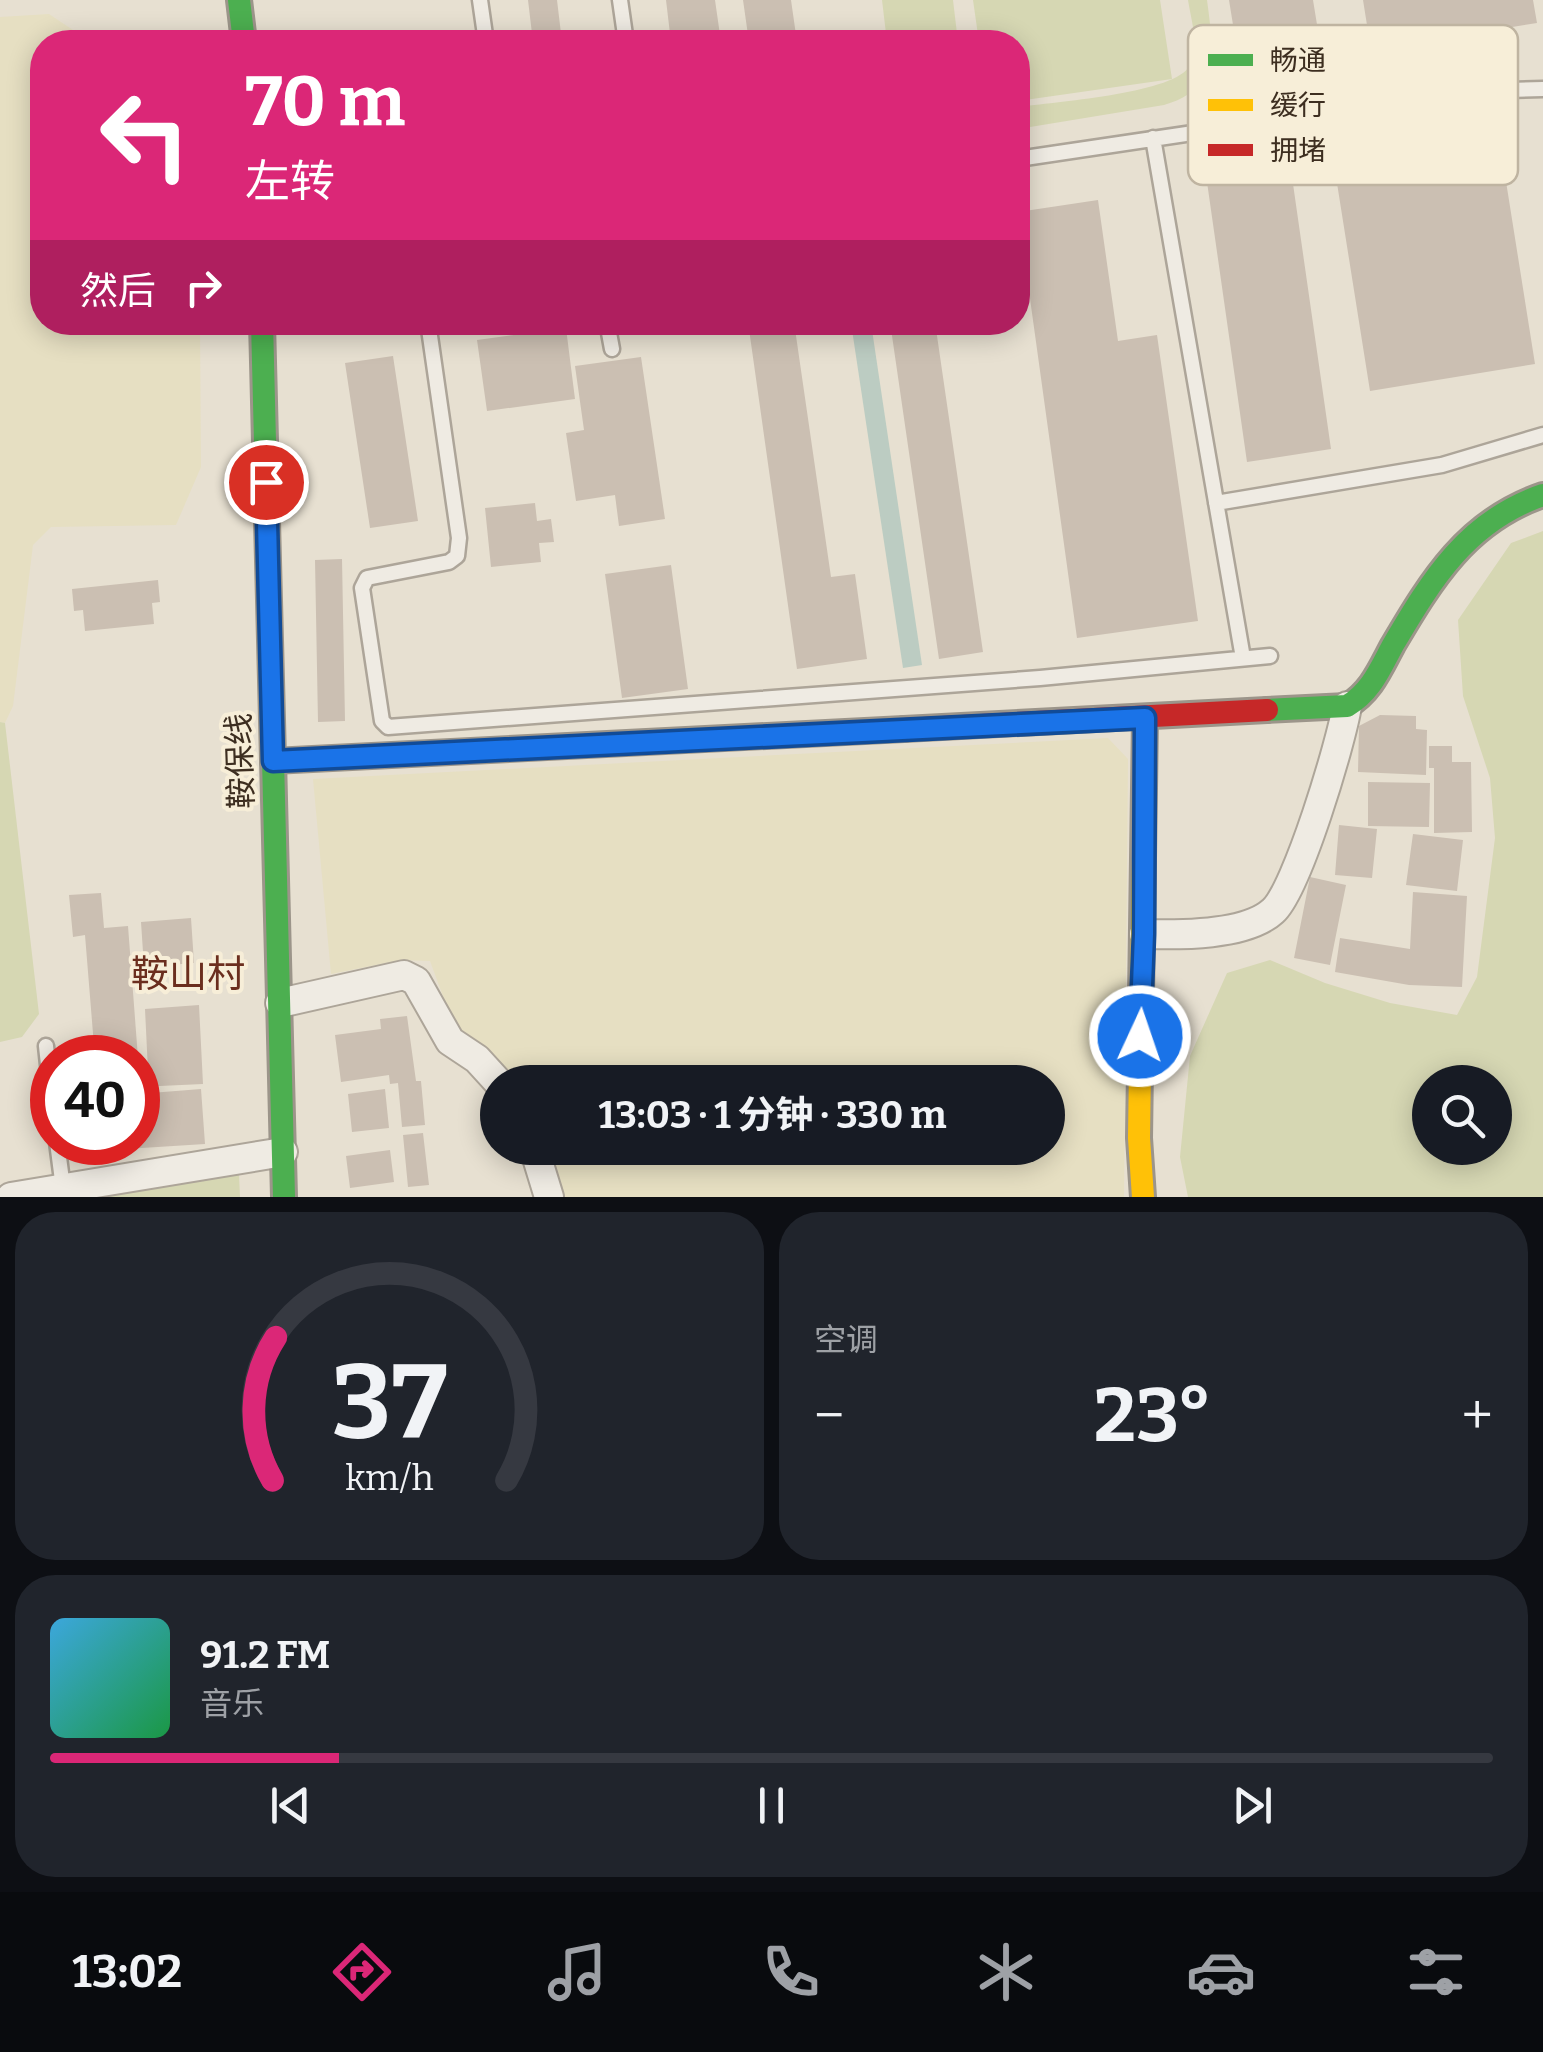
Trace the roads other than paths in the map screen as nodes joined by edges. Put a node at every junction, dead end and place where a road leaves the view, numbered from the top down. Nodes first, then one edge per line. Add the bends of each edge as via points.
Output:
1 (239, 0) edge
2 (480, 0) edge
3 (620, 0) edge
4 (243, 30) edge
5 (484, 30) edge
6 (624, 30) edge
7 (1518, 90) edge
8 (1543, 90) edge
9 (1188, 133) edge
10 (1153, 138) junction
11 (1030, 156) edge
12 (262, 335) edge
13 (430, 335) edge
14 (609, 335) edge
15 (612, 350) dead end
16 (1543, 435) edge
17 (1543, 495) edge
18 (1216, 503) junction
19 (1270, 656) dead end
20 (1243, 658) junction
21 (1347, 706) junction
22 (1145, 718) junction
23 (273, 761) junction
24 (1144, 934) junction
25 (280, 1003) junction
26 (482, 1065) edge
27 (283, 1152) junction
28 (60, 1165) edge
29 (539, 1165) edge
30 (63, 1188) junction
31 (10, 1197) edge
32 (284, 1197) edge
33 (549, 1197) edge
34 (1142, 1197) edge

1 - 4 street
2 - 5 lane
3 - 6 lane
7 - 8 lane
9 - 10 lane
10 - 11 lane
10 - 18 lane
12 - 23 street, 鞍保线
13 - 20 lane via 459,538 457,556 449,562 367,578 362,588 388,727
14 - 15 lane
16 - 18 lane via 1442,466
17 - 21 street via 1494,516 1460,547 1422,595 1365,697
18 - 20 lane
19 - 20 lane
21 - 22 street
21 - 24 street via 1335,762 1274,911 1191,936
22 - 23 street
22 - 24 street
23 - 25 street, 鞍保线
24 - 34 street
25 - 26 street via 404,975 416,981 450,1041
25 - 27 street, 鞍保线
27 - 30 street
27 - 32 street, 鞍保线
28 - 30 lane
29 - 33 street
30 - 31 street

